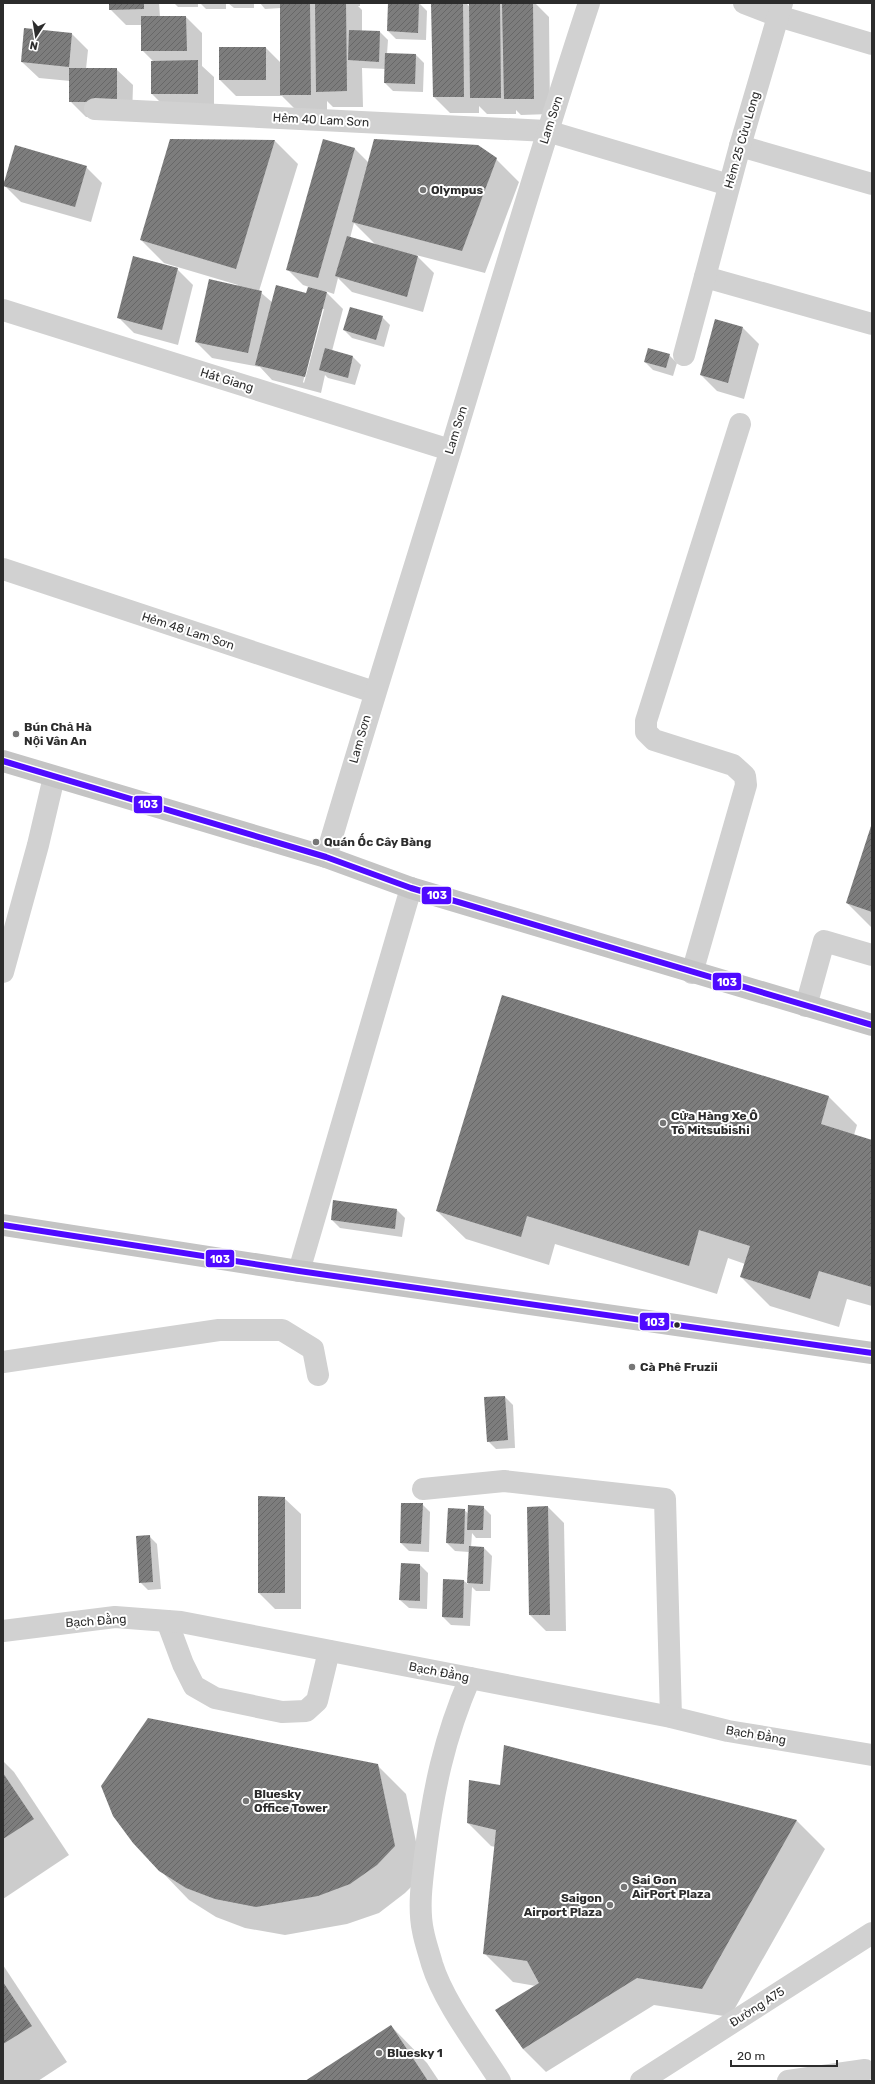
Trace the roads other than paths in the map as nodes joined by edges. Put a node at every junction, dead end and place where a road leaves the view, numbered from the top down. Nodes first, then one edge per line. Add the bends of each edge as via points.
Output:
1 (589, 3) edge
2 (744, 3) edge
3 (780, 9) edge
4 (872, 44) edge
5 (94, 109) dead end
6 (547, 132) junction
7 (740, 146) junction
8 (872, 184) edge
9 (729, 185) junction
10 (704, 277) junction
11 (3, 310) edge
12 (872, 324) edge
13 (684, 355) dead end
14 (740, 424) dead end
15 (450, 450) junction
16 (3, 569) edge
17 (374, 692) junction
18 (3, 761) edge
19 (54, 777) junction
20 (326, 857) junction
21 (411, 888) junction
22 (872, 955) edge
23 (3, 972) edge
24 (692, 973) junction
25 (806, 1006) junction
26 (872, 1025) edge
27 (3, 1225) edge
28 (300, 1271) junction
29 (872, 1353) edge
30 (3, 1362) edge
31 (318, 1375) dead end
32 (423, 1489) dead end
33 (167, 1621) junction
34 (3, 1631) edge
35 (329, 1651) junction
36 (470, 1678) junction
37 (671, 1718) junction
38 (872, 1755) edge
39 (872, 1933) edge
40 (864, 2072) edge
41 (500, 2081) edge
42 (642, 2081) edge
43 (788, 2081) edge
44 (846, 2081) edge

1 - 6 street, Lam Sơn
2 - 3 street
3 - 4 street
3 - 7 street, Hẻm 25 Cửu Long
5 - 6 street, Hẻm 40 Lam Sơn
6 - 9 street, Hẻm 40 Lam Sơn
6 - 15 street, Lam Sơn
7 - 8 street
7 - 9 street, Hẻm 25 Cửu Long
9 - 10 street, Hẻm 25 Cửu Long
10 - 12 street
10 - 13 street, Hẻm 25 Cửu Long
11 - 15 street, Hát Giang
14 - 24 street via 646,721 646,732 654,740 733,765 745,776 746,785
15 - 17 street, Lam Sơn
16 - 17 street, Hẻm 48 Lam Sơn
17 - 20 street, Lam Sơn
18 - 19 main road
19 - 20 main road
19 - 23 street
20 - 21 main road
21 - 24 main road
21 - 28 street
22 - 25 street via 824,941
24 - 25 main road
25 - 26 main road
27 - 28 main road
28 - 29 main road
30 - 31 street via 219,1330 282,1330 313,1349
32 - 37 street via 504,1481 665,1499
33 - 34 street, Bạch Đằng via 115,1617
33 - 35 street, Bạch Đằng via 200,1625
33 - 35 street via 194,1686 215,1698 282,1712 306,1712 317,1701
35 - 36 street, Bạch Đằng
36 - 37 street, Bạch Đằng
36 - 41 street via 449,1731 440,1766 423,1871 422,1931 432,1965 447,1996
37 - 38 street, Bạch Đằng via 728,1731
39 - 42 street, Đường A75
40 - 43 street
40 - 44 street

